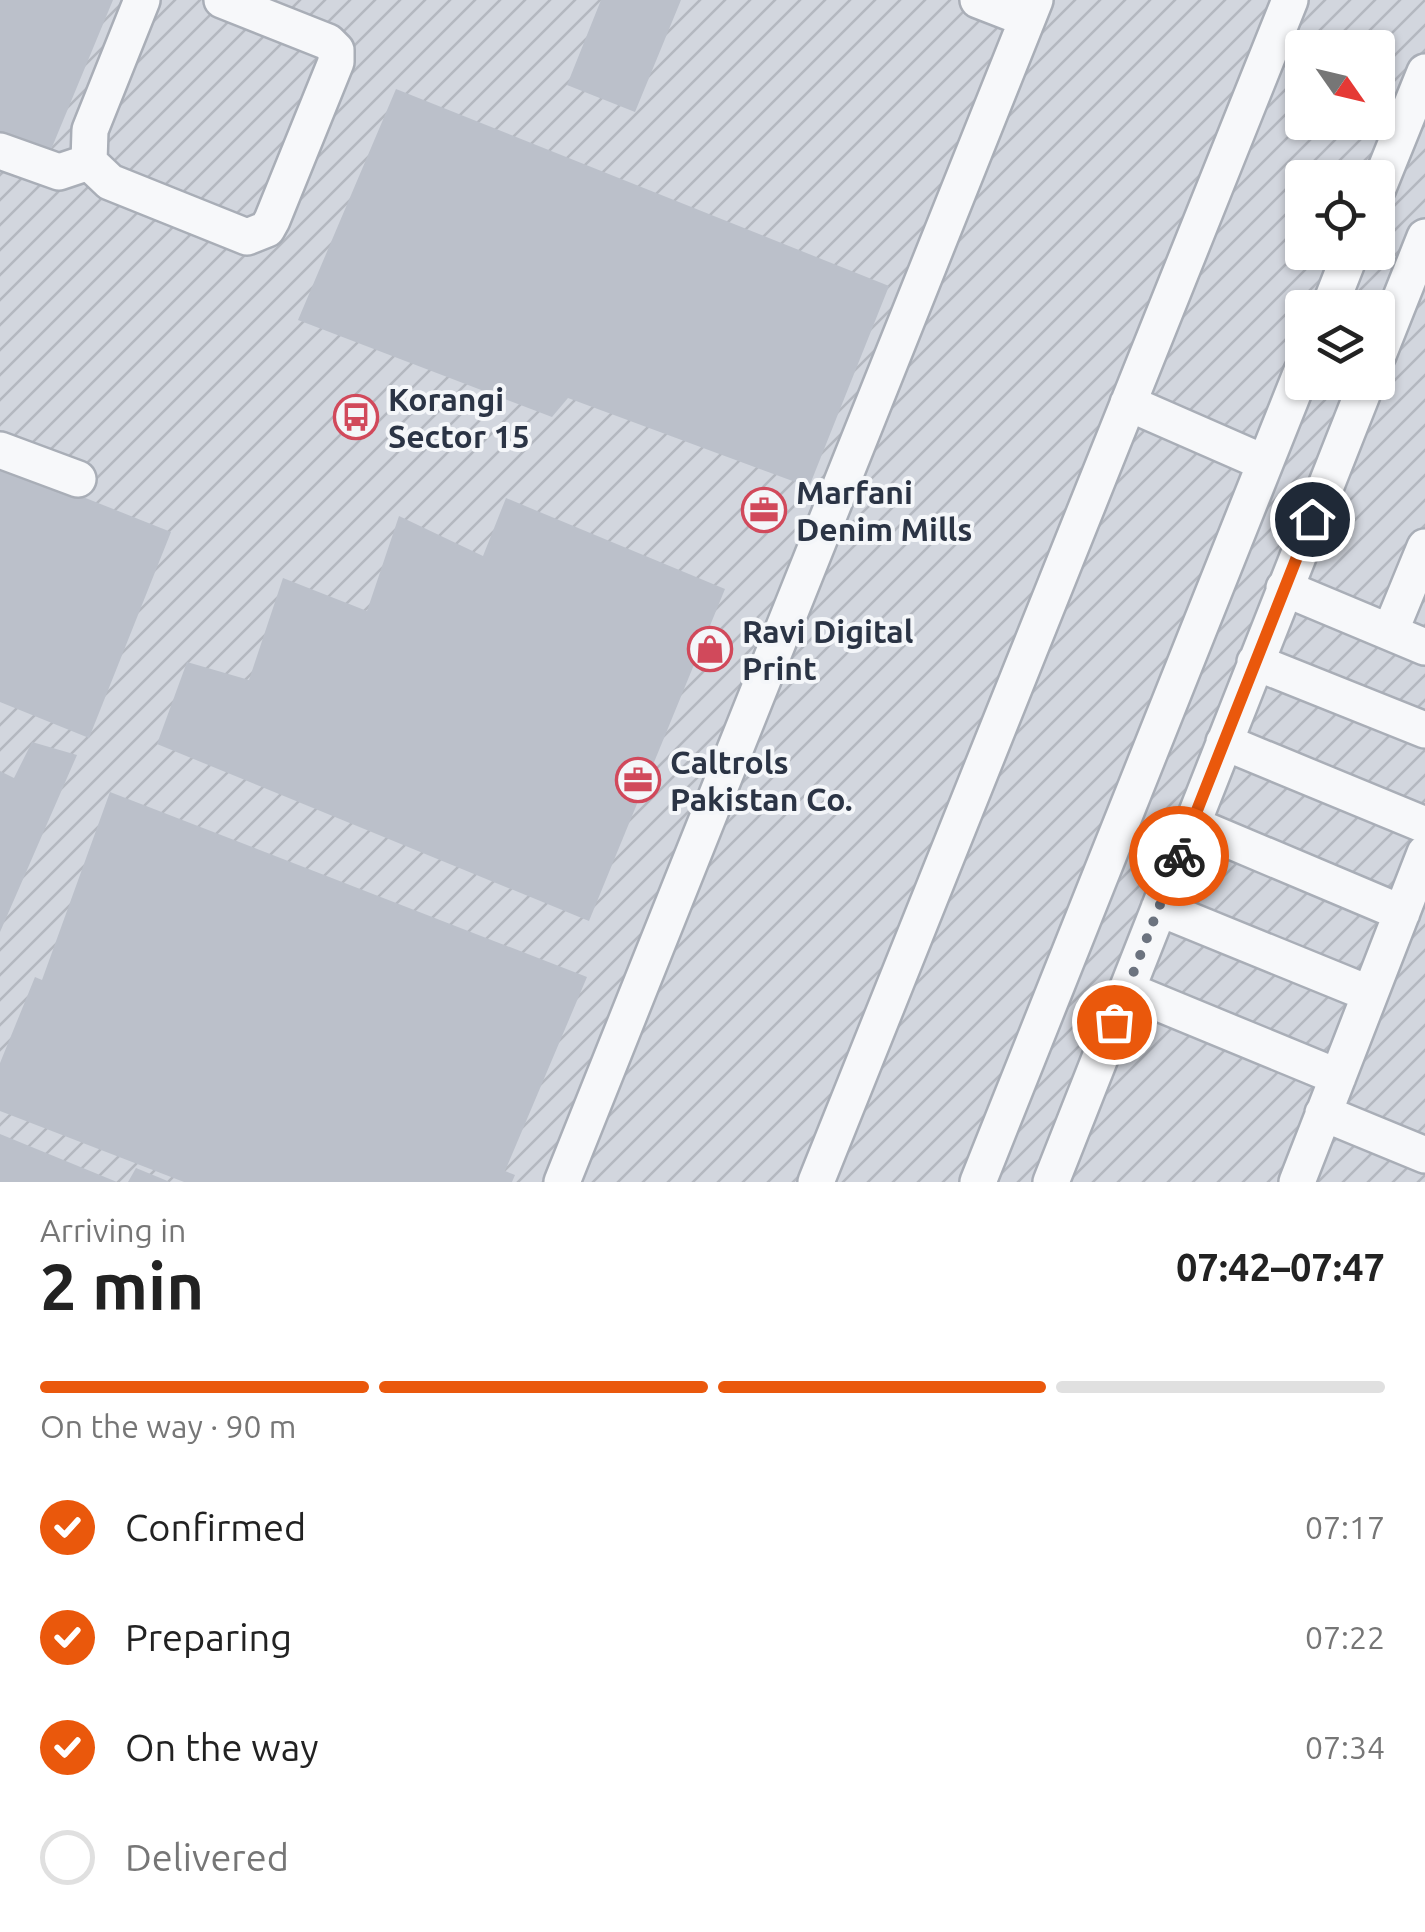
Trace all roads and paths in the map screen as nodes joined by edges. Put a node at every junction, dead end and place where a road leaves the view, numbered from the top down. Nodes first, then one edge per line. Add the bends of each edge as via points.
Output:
1 (142, 0) edge
2 (222, 0) edge
3 (978, 0) edge
4 (1290, 0) edge
5 (1031, 10) edge
6 (1425, 72) edge
7 (0, 150) edge
8 (1389, 160) edge
9 (89, 162) junction
10 (1425, 237) edge
11 (1395, 312) edge
12 (1291, 400) edge
13 (1359, 400) edge
14 (1128, 403) junction
15 (0, 450) edge
16 (1265, 463) junction
17 (78, 478) dead end
18 (1425, 547) edge
19 (1284, 588) junction
20 (1390, 632) junction
21 (1425, 646) edge
22 (1255, 662) junction
23 (1425, 730) edge
24 (1224, 742) junction
25 (1191, 824) junction
26 (1425, 825) edge
27 (1425, 853) edge
28 (1412, 905) edge
29 (1159, 908) junction
30 (1126, 990) junction
31 (1370, 994) junction
32 (1338, 1077) junction
33 (1323, 1114) junction
34 (1425, 1154) edge
35 (562, 1182) edge
36 (816, 1182) edge
37 (978, 1182) edge
38 (1051, 1182) edge
39 (1297, 1182) edge

1 - 9 street via 90,130
2 - 9 street via 336,50 266,229 236,234 110,182
3 - 5 street
4 - 14 street
5 - 35 street
6 - 8 street
7 - 9 street via 60,172
10 - 11 street
12 - 16 street
13 - 19 street
14 - 16 street
14 - 36 street
15 - 17 street
16 - 37 street
18 - 20 street
19 - 20 street
19 - 22 street
20 - 21 street
22 - 23 street
22 - 24 street
24 - 25 street
24 - 26 street
25 - 28 street
25 - 29 street
27 - 28 street
28 - 31 street
29 - 30 street
29 - 31 street
30 - 32 street
30 - 38 street
31 - 32 street
32 - 33 street
33 - 34 street
33 - 39 street

